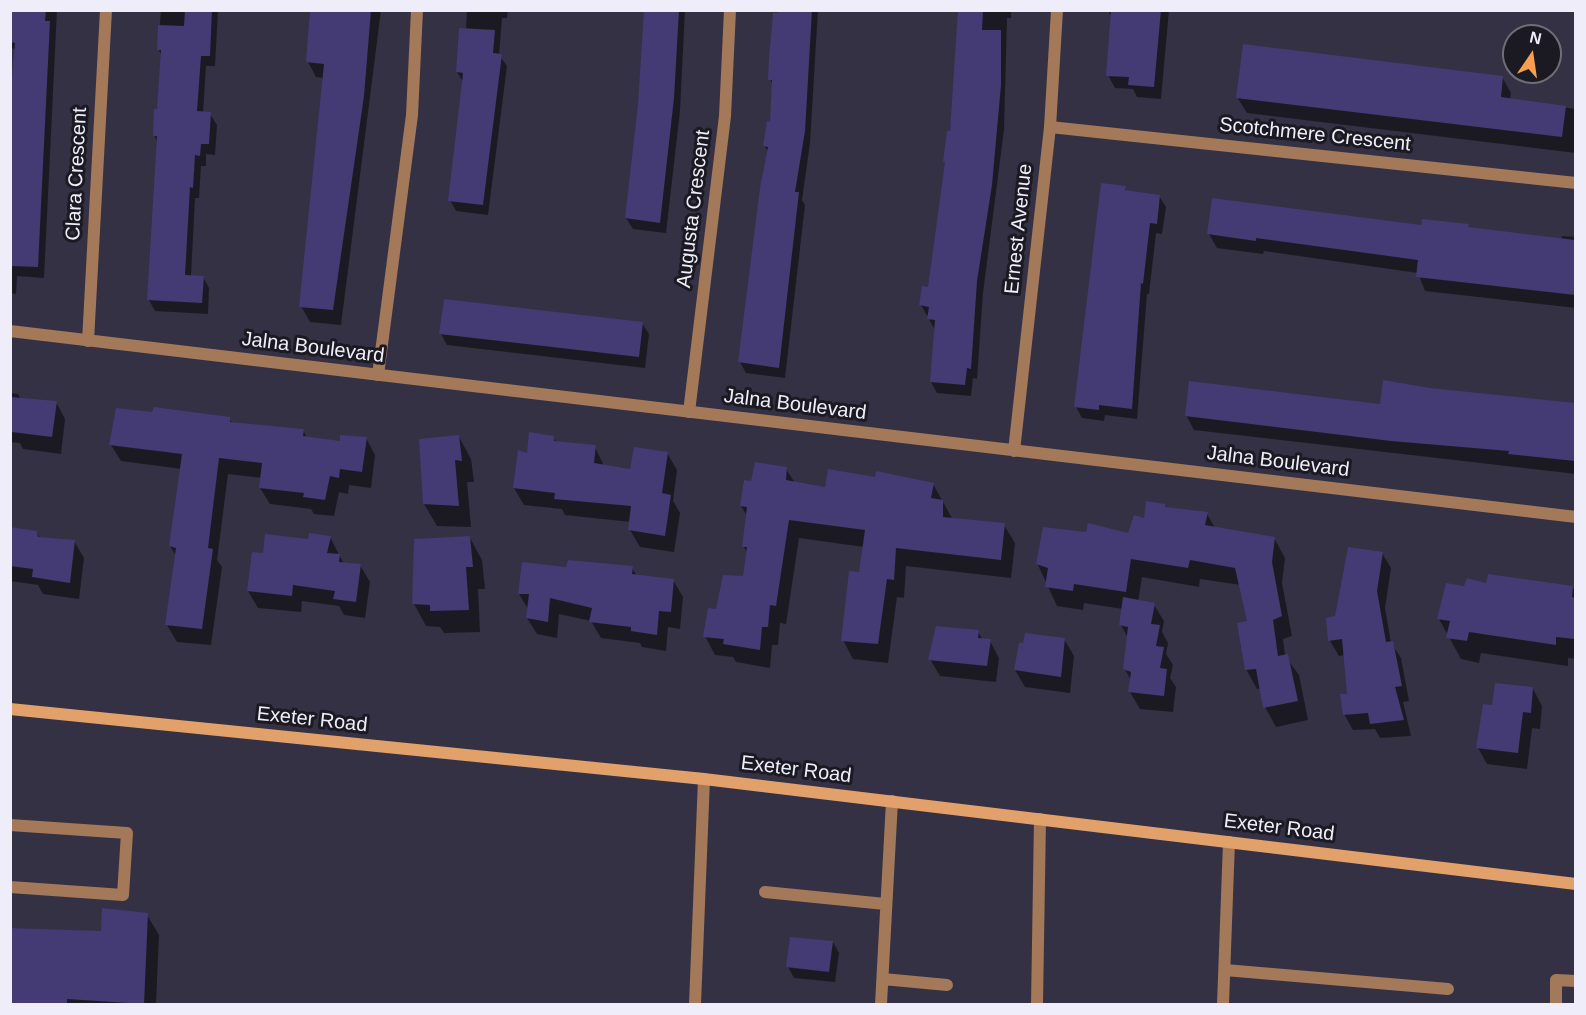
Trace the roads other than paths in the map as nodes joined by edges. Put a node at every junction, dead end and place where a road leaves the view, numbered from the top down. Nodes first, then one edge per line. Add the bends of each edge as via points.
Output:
1 (106, 10) edge
2 (417, 10) edge
3 (730, 10) edge
4 (1057, 10) edge
5 (1050, 127) junction
6 (1575, 183) edge
7 (10, 332) edge
8 (88, 341) junction
9 (378, 375) junction
10 (689, 412) junction
11 (1014, 451) junction
12 (1575, 517) edge
13 (10, 709) edge
14 (704, 779) junction
15 (891, 801) junction
16 (1040, 819) junction
17 (10, 825) edge
18 (1229, 842) junction
19 (1575, 884) edge
20 (10, 887) edge
21 (765, 892) dead end
22 (885, 904) junction
23 (1224, 970) junction
24 (883, 979) junction
25 (1575, 981) edge
26 (947, 985) dead end
27 (1448, 989) dead end
28 (695, 1005) edge
29 (881, 1005) edge
30 (1037, 1005) edge
31 (1223, 1005) edge
32 (1556, 1005) edge

1 - 8 street, Clara Crescent
2 - 9 street via 412,115
3 - 10 street, Augusta Crescent via 725,116
4 - 5 street, Ernest Avenue
5 - 6 street, Scotchmere Crescent
5 - 11 street, Ernest Avenue
7 - 8 street, Jalna Boulevard
8 - 9 street, Jalna Boulevard
9 - 10 street, Jalna Boulevard
10 - 11 street, Jalna Boulevard
11 - 12 street, Jalna Boulevard
13 - 14 main road, Exeter Road
14 - 15 main road, Exeter Road
14 - 28 street
15 - 16 main road, Exeter Road
15 - 22 street
16 - 18 main road, Exeter Road
16 - 30 street
17 - 20 street via 127,833 123,895
18 - 19 main road, Exeter Road
18 - 23 street
21 - 22 street
22 - 24 street
23 - 27 street
23 - 31 street
24 - 26 street
24 - 29 street
25 - 32 street via 1556,980

